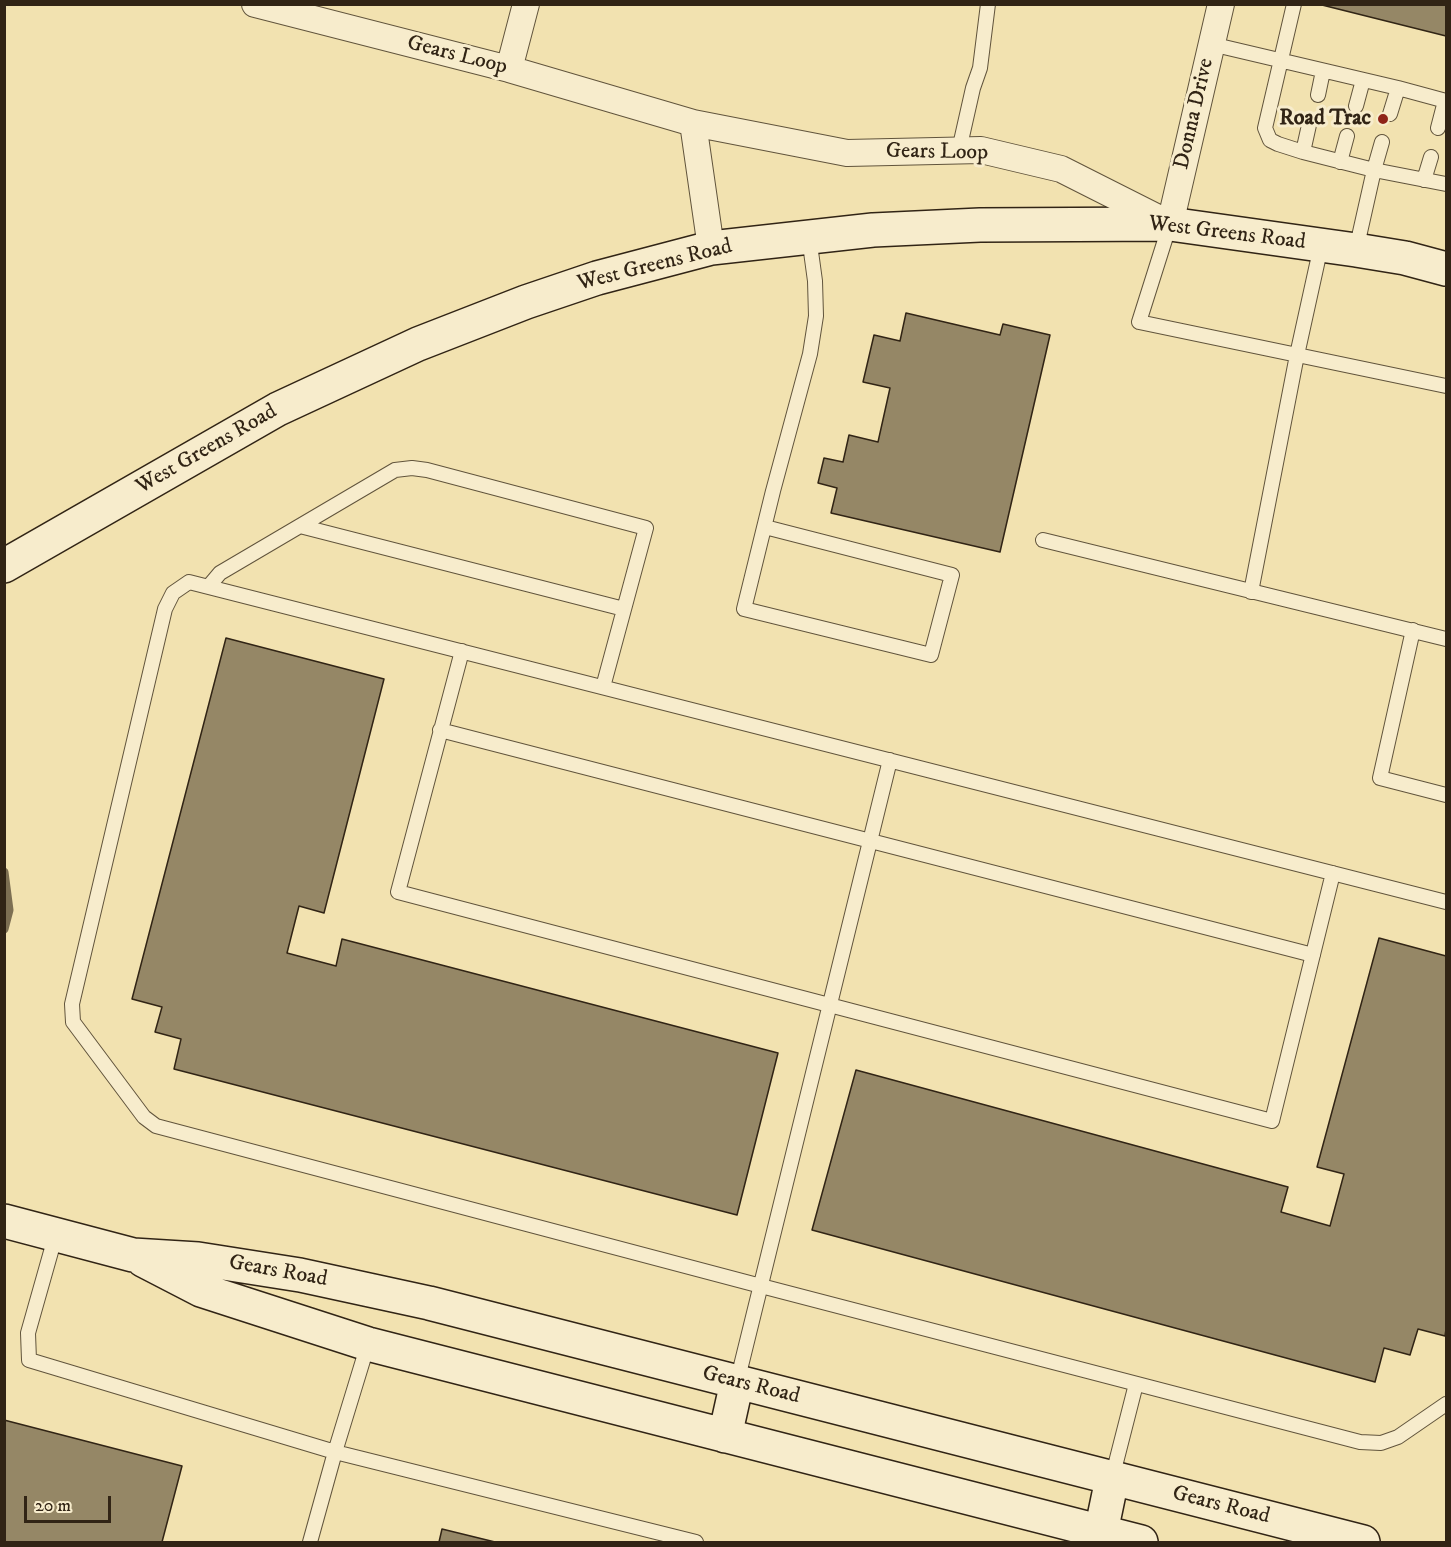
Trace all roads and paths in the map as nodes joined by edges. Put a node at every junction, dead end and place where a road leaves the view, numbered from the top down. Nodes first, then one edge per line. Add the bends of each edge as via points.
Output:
1 (255, 4) edge
2 (526, 4) edge
3 (988, 4) edge
4 (1221, 4) edge
5 (1294, 4) edge
6 (1211, 44) junction
7 (1280, 61) junction
8 (509, 69) junction
9 (1323, 71) junction
10 (1363, 80) junction
11 (1398, 88) junction
12 (1318, 95) dead end
13 (1446, 101) edge
14 (1356, 106) dead end
15 (1390, 114) dead end
16 (693, 123) junction
17 (1309, 125) dead end
18 (1438, 128) dead end
19 (1347, 136) dead end
20 (1382, 142) dead end
21 (959, 150) junction
22 (1303, 152) junction
23 (1431, 157) dead end
24 (1340, 162) junction
25 (1374, 170) junction
26 (1424, 180) junction
27 (1446, 184) edge
28 (1170, 224) junction
29 (809, 237) junction
30 (1321, 246) junction
31 (711, 248) junction
32 (1356, 250) junction
33 (1446, 256) edge
34 (1405, 258) junction
35 (1446, 269) edge
36 (1297, 355) junction
37 (1446, 386) edge
38 (300, 526) junction
39 (765, 527) junction
40 (1043, 540) dead end
41 (4, 566) edge
42 (209, 586) junction
43 (1251, 592) junction
44 (624, 609) junction
45 (1413, 630) junction
46 (1446, 639) edge
47 (462, 651) junction
48 (603, 687) junction
49 (440, 730) junction
50 (890, 760) junction
51 (1446, 795) edge
52 (870, 840) junction
53 (1333, 873) junction
54 (1446, 902) edge
55 (1313, 955) junction
56 (830, 1005) junction
57 (4, 1221) edge
58 (56, 1234) junction
59 (133, 1254) junction
60 (761, 1286) junction
61 (368, 1344) junction
62 (737, 1382) junction
63 (1136, 1384) junction
64 (1446, 1404) edge
65 (725, 1436) junction
66 (335, 1452) junction
67 (1112, 1479) junction
68 (1101, 1537) edge
69 (310, 1542) edge
70 (696, 1542) edge
71 (1141, 1542) edge
72 (1363, 1542) edge

1 - 8 street, Gears Loop
2 - 8 street
3 - 21 lane via 980,68
4 - 6 street, Donna Drive
5 - 7 lane
6 - 7 lane
6 - 28 street, Donna Drive
7 - 9 lane
7 - 22 lane via 1265,128 1270,140
8 - 16 street, Gears Loop
9 - 10 lane
9 - 12 lane
10 - 11 lane
10 - 14 lane
11 - 13 lane
11 - 15 lane
13 - 18 lane
16 - 21 street, Gears Loop via 848,153
16 - 31 street
17 - 22 lane
19 - 24 lane
20 - 25 lane
21 - 28 street, Gears Loop via 981,150 1061,169
22 - 24 lane
23 - 26 lane
24 - 25 lane
25 - 26 lane
25 - 32 lane
26 - 27 lane
28 - 29 street, West Greens Road via 980,225
28 - 30 street, West Greens Road
28 - 36 lane via 1139,322
29 - 31 street, West Greens Road
29 - 39 lane via 816,316 810,354
30 - 32 street, West Greens Road
30 - 36 lane
31 - 41 street, West Greens Road via 597,278 418,344 278,408
32 - 34 street, West Greens Road
33 - 34 street, West Greens Road
34 - 35 street, West Greens Road
36 - 37 lane
36 - 43 lane
38 - 42 lane via 220,573
38 - 44 lane
38 - 44 lane via 395,470 427,470 646,528
39 - 39 lane via 744,609 931,655 952,575
40 - 43 lane
42 - 47 lane
42 - 60 lane via 189,582 172,593 165,609 72,1004 74,1022 144,1118 156,1126
43 - 45 lane
44 - 48 lane
45 - 46 lane
45 - 51 lane via 1380,778
47 - 48 lane
47 - 49 lane
48 - 50 lane
49 - 52 lane
49 - 56 lane via 398,892
50 - 52 lane
50 - 53 lane
52 - 55 lane
52 - 56 lane
53 - 54 lane
53 - 55 lane
55 - 56 lane via 1272,1121
56 - 60 lane
57 - 58 street, Gears Road
58 - 59 street, Gears Road
58 - 66 lane via 28,1332 29,1360
59 - 61 street, Gears Road via 201,1290
59 - 62 street, Gears Road via 198,1258 300,1275 429,1303
60 - 62 lane
60 - 63 lane
61 - 65 street, Gears Road
61 - 66 lane
62 - 65 street
62 - 67 street, Gears Road
63 - 64 lane via 1360,1442 1381,1443 1398,1437
63 - 67 lane
65 - 68 street, Gears Road
66 - 69 lane
66 - 70 lane
67 - 68 street
67 - 72 street, Gears Road
68 - 71 street, Gears Road

